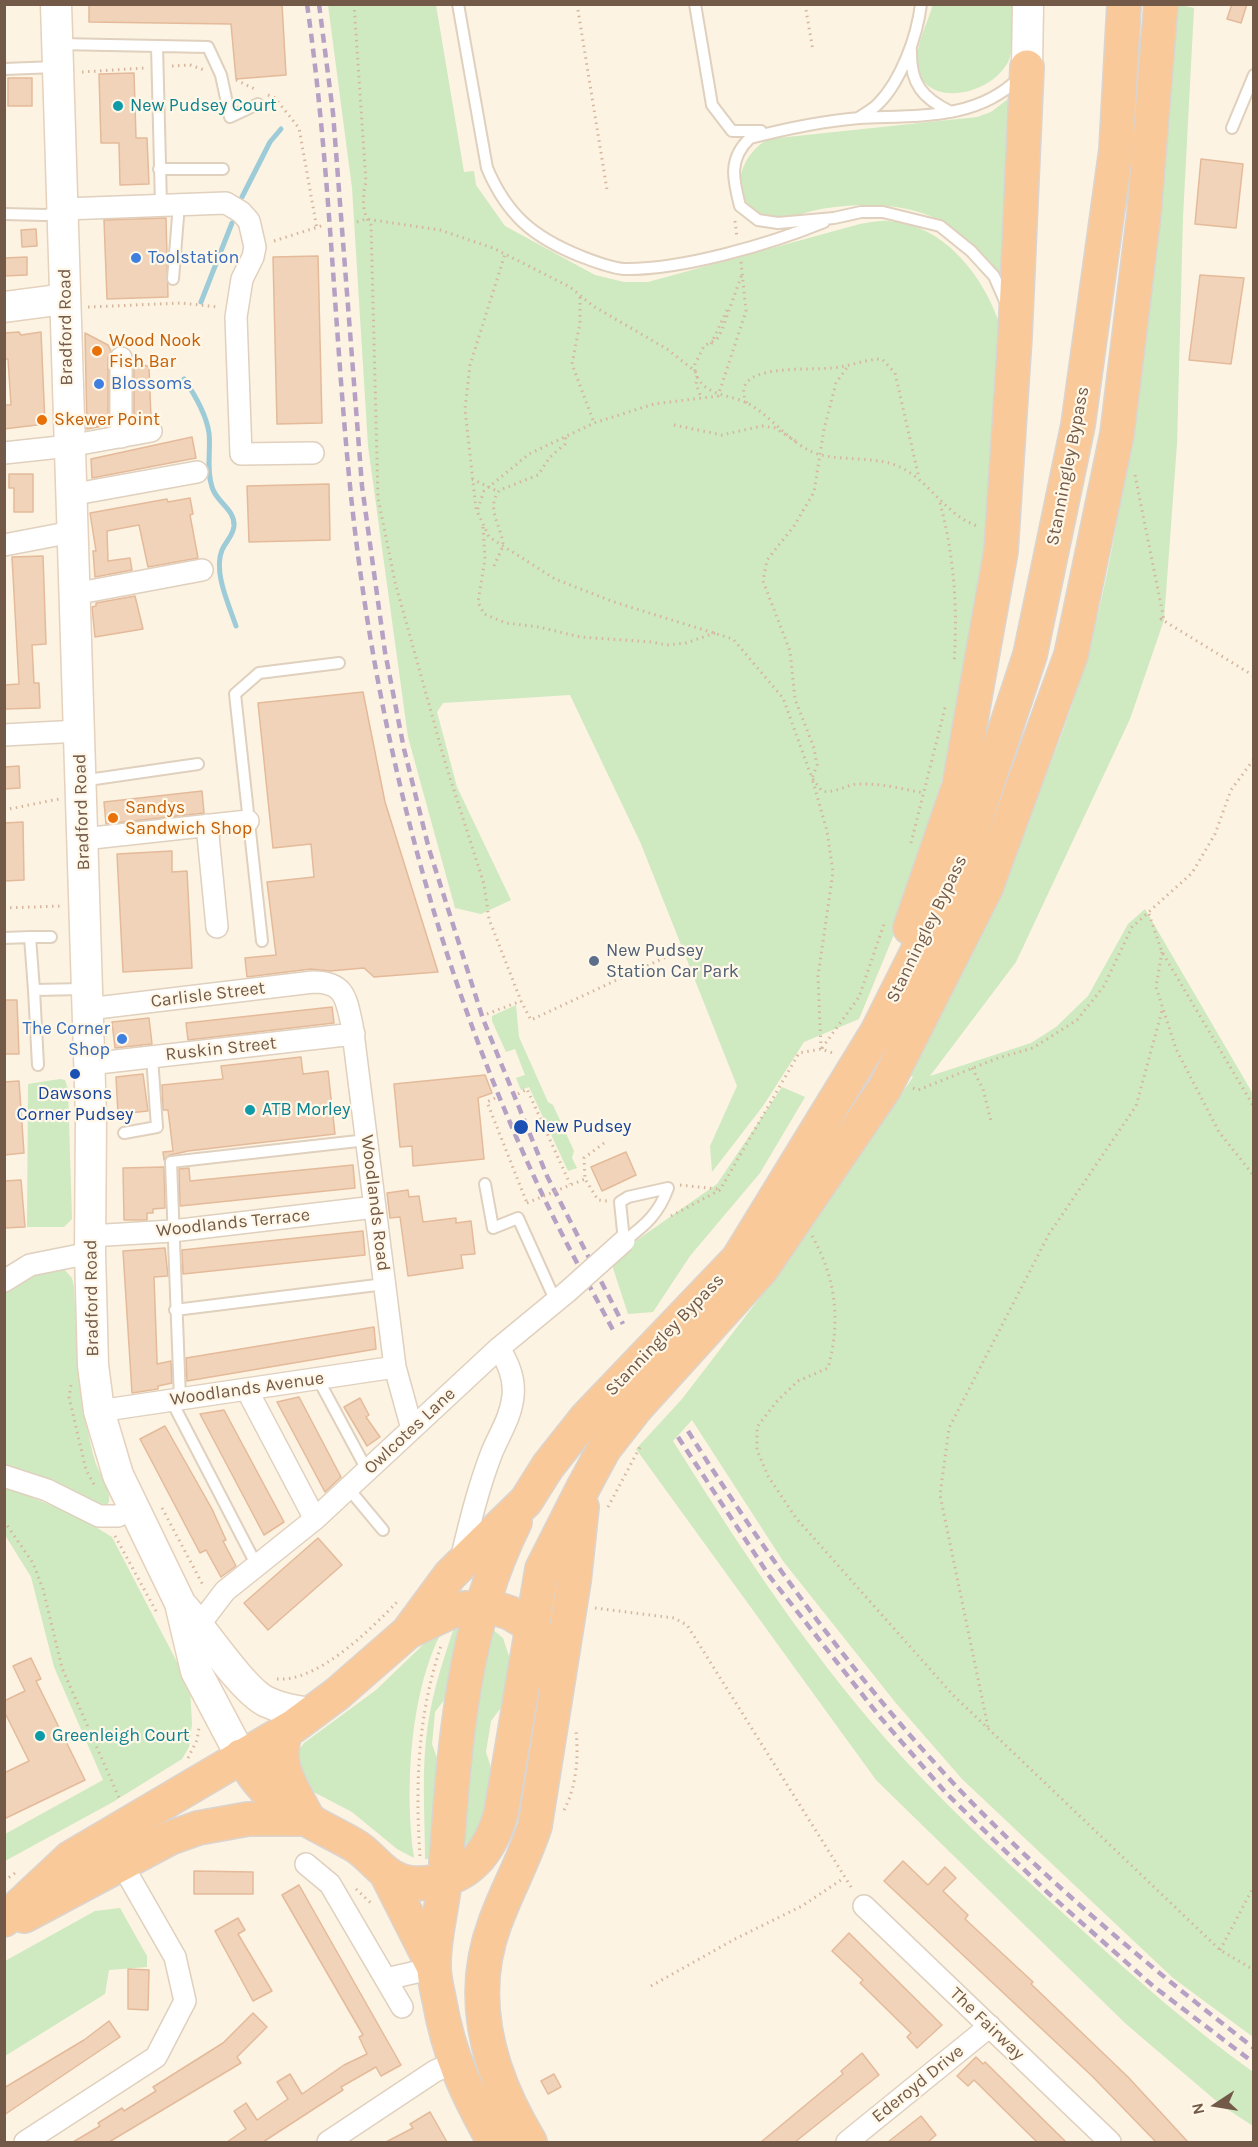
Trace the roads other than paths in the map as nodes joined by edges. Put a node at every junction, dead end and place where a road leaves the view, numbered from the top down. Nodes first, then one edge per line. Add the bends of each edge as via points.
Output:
1 (56, 4) edge
2 (458, 4) edge
3 (695, 4) edge
4 (921, 4) edge
5 (1028, 4) edge
6 (1124, 4) edge
7 (1162, 15) edge
8 (911, 44) junction
9 (157, 46) junction
10 (59, 55) junction
11 (1027, 67) junction
12 (4, 69) edge
13 (1254, 75) edge
14 (258, 104) dead end
15 (951, 112) junction
16 (858, 118) junction
17 (1232, 128) dead end
18 (776, 131) junction
19 (159, 169) junction
20 (223, 170) dead end
21 (170, 204) junction
22 (64, 209) junction
23 (4, 214) edge
24 (834, 218) junction
25 (173, 279) dead end
26 (65, 304) junction
27 (4, 307) edge
28 (1015, 336) junction
29 (121, 358) dead end
30 (151, 432) dead end
31 (121, 436) junction
32 (69, 446) junction
33 (4, 453) edge
34 (313, 453) dead end
35 (197, 472) dead end
36 (70, 495) junction
37 (72, 532) junction
38 (4, 545) edge
39 (202, 570) dead end
40 (74, 594) junction
41 (339, 663) dead end
42 (79, 730) junction
43 (4, 735) edge
44 (198, 764) dead end
45 (81, 788) junction
46 (248, 821) junction
47 (207, 825) junction
48 (83, 839) junction
49 (217, 927) dead end
50 (30, 937) junction
51 (51, 937) dead end
52 (4, 938) edge
53 (262, 941) dead end
54 (329, 982) joint
55 (34, 990) junction
56 (87, 999) junction
57 (354, 1034) junction
58 (152, 1057) junction
59 (38, 1065) dead end
60 (89, 1065) junction
61 (816, 1131) junction
62 (124, 1133) dead end
63 (367, 1140) junction
64 (485, 1184) dead end
65 (375, 1207) junction
66 (172, 1231) junction
67 (624, 1241) junction
68 (90, 1245) junction
69 (4, 1281) edge
70 (385, 1284) junction
71 (561, 1297) junction
72 (176, 1310) junction
73 (499, 1348) junction
74 (395, 1367) junction
75 (318, 1379) junction
76 (247, 1390) junction
77 (175, 1399) junction
78 (99, 1411) junction
79 (412, 1430) junction
80 (367, 1470) junction
81 (4, 1476) edge
82 (584, 1486) junction
83 (348, 1488) junction
84 (526, 1501) junction
85 (147, 1506) junction
86 (315, 1519) junction
87 (383, 1530) dead end
88 (256, 1564) junction
89 (459, 1565) junction
90 (482, 1606) junction
91 (198, 1611) junction
92 (532, 1628) junction
93 (408, 1632) junction
94 (556, 1688) junction
95 (312, 1713) junction
96 (286, 1731) junction
97 (241, 1756) junction
98 (309, 1820) junction
99 (114, 1851) junction
100 (306, 1864) dead end
101 (386, 1873) junction
102 (445, 1880) junction
103 (864, 1906) road end
104 (4, 1920) edge
105 (4, 1926) edge
106 (434, 1968) junction
107 (386, 1979) junction
108 (402, 2007) dead end
109 (990, 2026) junction
110 (454, 2063) junction
111 (25, 2142) edge
112 (328, 2142) edge
113 (494, 2142) edge
114 (530, 2142) edge
115 (847, 2142) edge
116 (1110, 2142) edge

1 - 10 main road, Bradford Road
2 - 24 lane via 487,168 497,191 518,220 551,244 621,269 658,267 786,237
3 - 18 lane via 712,105 732,131
4 - 8 lane
5 - 11 main road
6 - 61 highway, Stanningley Bypass via 1116,150 1078,425 1030,655 960,866 877,1032
7 - 82 highway, Stanningley Bypass via 1144,214 1117,434 1071,654 986,888 885,1088 761,1270 629,1417 604,1449
8 - 15 lane via 910,67 922,92 932,103
8 - 16 lane via 888,91 877,105
9 - 10 lane
9 - 14 lane via 208,47 221,75 230,117
9 - 19 lane
10 - 12 lane
10 - 22 main road, Bradford Road
11 - 15 lane via 1007,90 973,108
11 - 28 highway
13 - 17 lane
15 - 16 lane via 918,118
16 - 18 lane
18 - 24 lane via 750,138 733,163 740,206 758,220 778,223
19 - 20 lane
19 - 21 lane
21 - 22 street
21 - 25 lane
21 - 34 street via 226,203 249,221 254,257 242,279 236,317 241,454
22 - 23 lane via 46,215
22 - 26 main road, Bradford Road
24 - 28 lane via 883,212 940,226 994,276
26 - 27 main road
26 - 32 main road, Bradford Road
28 - 61 highway via 1001,552 959,786 899,961
29 - 31 street
30 - 31 street
31 - 32 street
32 - 33 street
32 - 36 main road, Bradford Road
35 - 36 street
36 - 37 main road, Bradford Road
37 - 38 street
37 - 40 main road, Bradford Road
39 - 40 street
40 - 42 main road, Bradford Road
41 - 46 lane via 259,673 235,694
42 - 43 street
42 - 45 main road, Bradford Road
44 - 45 lane
45 - 48 main road, Bradford Road
46 - 47 street
46 - 53 lane
47 - 48 street
47 - 49 street
48 - 56 main road, Bradford Road
50 - 51 lane
50 - 52 lane
50 - 55 lane
54 - 56 street, Carlisle Street
54 - 57 street, Woodlands Road via 345,994
55 - 56 lane
55 - 59 lane
56 - 60 main road, Bradford Road
57 - 58 street, Ruskin Street
57 - 63 street, Woodlands Road
58 - 60 street, Ruskin Street
58 - 62 lane via 157,1127
60 - 68 main road, Bradford Road
61 - 84 highway, Stanningley Bypass via 738,1259 579,1426
63 - 65 street, Woodlands Road
63 - 66 lane via 171,1162
64 - 71 lane via 493,1228 518,1218
65 - 66 street, Woodlands Terrace
65 - 70 street, Woodlands Road
66 - 68 street, Woodlands Terrace
66 - 72 lane
67 - 67 lane via 620,1202 671,1186 650,1221
67 - 71 street, Owlcotes Lane, bridge
68 - 69 street, Woodlands Terrace via 30,1265
68 - 78 main road, Bradford Road via 93,1365
70 - 72 lane
70 - 74 street, Woodlands Road
71 - 73 street, Owlcotes Lane
72 - 77 lane
73 - 79 street, Owlcotes Lane
73 - 89 street via 513,1379 513,1395 474,1506
74 - 75 street, Woodlands Avenue
74 - 79 street, Woodlands Road
75 - 76 street, Woodlands Avenue
75 - 80 lane
76 - 77 street, Woodlands Avenue
76 - 86 street
77 - 78 street, Woodlands Avenue
77 - 88 lane
78 - 85 main road, Bradford Road via 118,1475
79 - 80 street, Owlcotes Lane
80 - 83 street, Owlcotes Lane
81 - 85 street via 47,1490 99,1516 118,1516
82 - 92 highway, Stanningley Bypass via 542,1569
82 - 94 highway via 574,1581
83 - 86 street, Owlcotes Lane
83 - 87 lane
84 - 89 highway, Stanningley Bypass
84 - 90 highway via 497,1558
85 - 91 main road, Bradford Road
86 - 88 street, Owlcotes Lane
88 - 91 street, Owlcotes Lane
89 - 93 highway, Stanningley Bypass
90 - 92 highway via 510,1613
90 - 93 highway via 448,1613
90 - 102 highway via 460,1708
91 - 95 main road, Bradford Road via 250,1690 289,1710
91 - 97 main road, Bradford Road via 196,1671
92 - 94 highway via 551,1658
92 - 102 highway, Stanningley Bypass via 496,1831 477,1862
93 - 95 highway
94 - 114 highway via 535,1826 494,1924 482,1997 486,2038 496,2078
95 - 96 highway
96 - 97 highway
96 - 98 highway via 281,1748 282,1766
97 - 98 highway via 260,1784
97 - 99 highway
98 - 99 highway via 248,1819
98 - 101 highway via 358,1847
99 - 104 highway via 70,1858
99 - 105 highway
99 - 111 street via 175,1957 185,2001 156,2057
100 - 107 street via 330,1884
101 - 102 highway via 398,1880 423,1884
101 - 106 highway
102 - 106 highway
103 - 109 street, The Fairway
106 - 107 street
106 - 110 highway
107 - 108 street
109 - 115 street, Ederoyd Drive
109 - 116 street, The Fairway
110 - 112 street via 435,2071
110 - 113 highway

